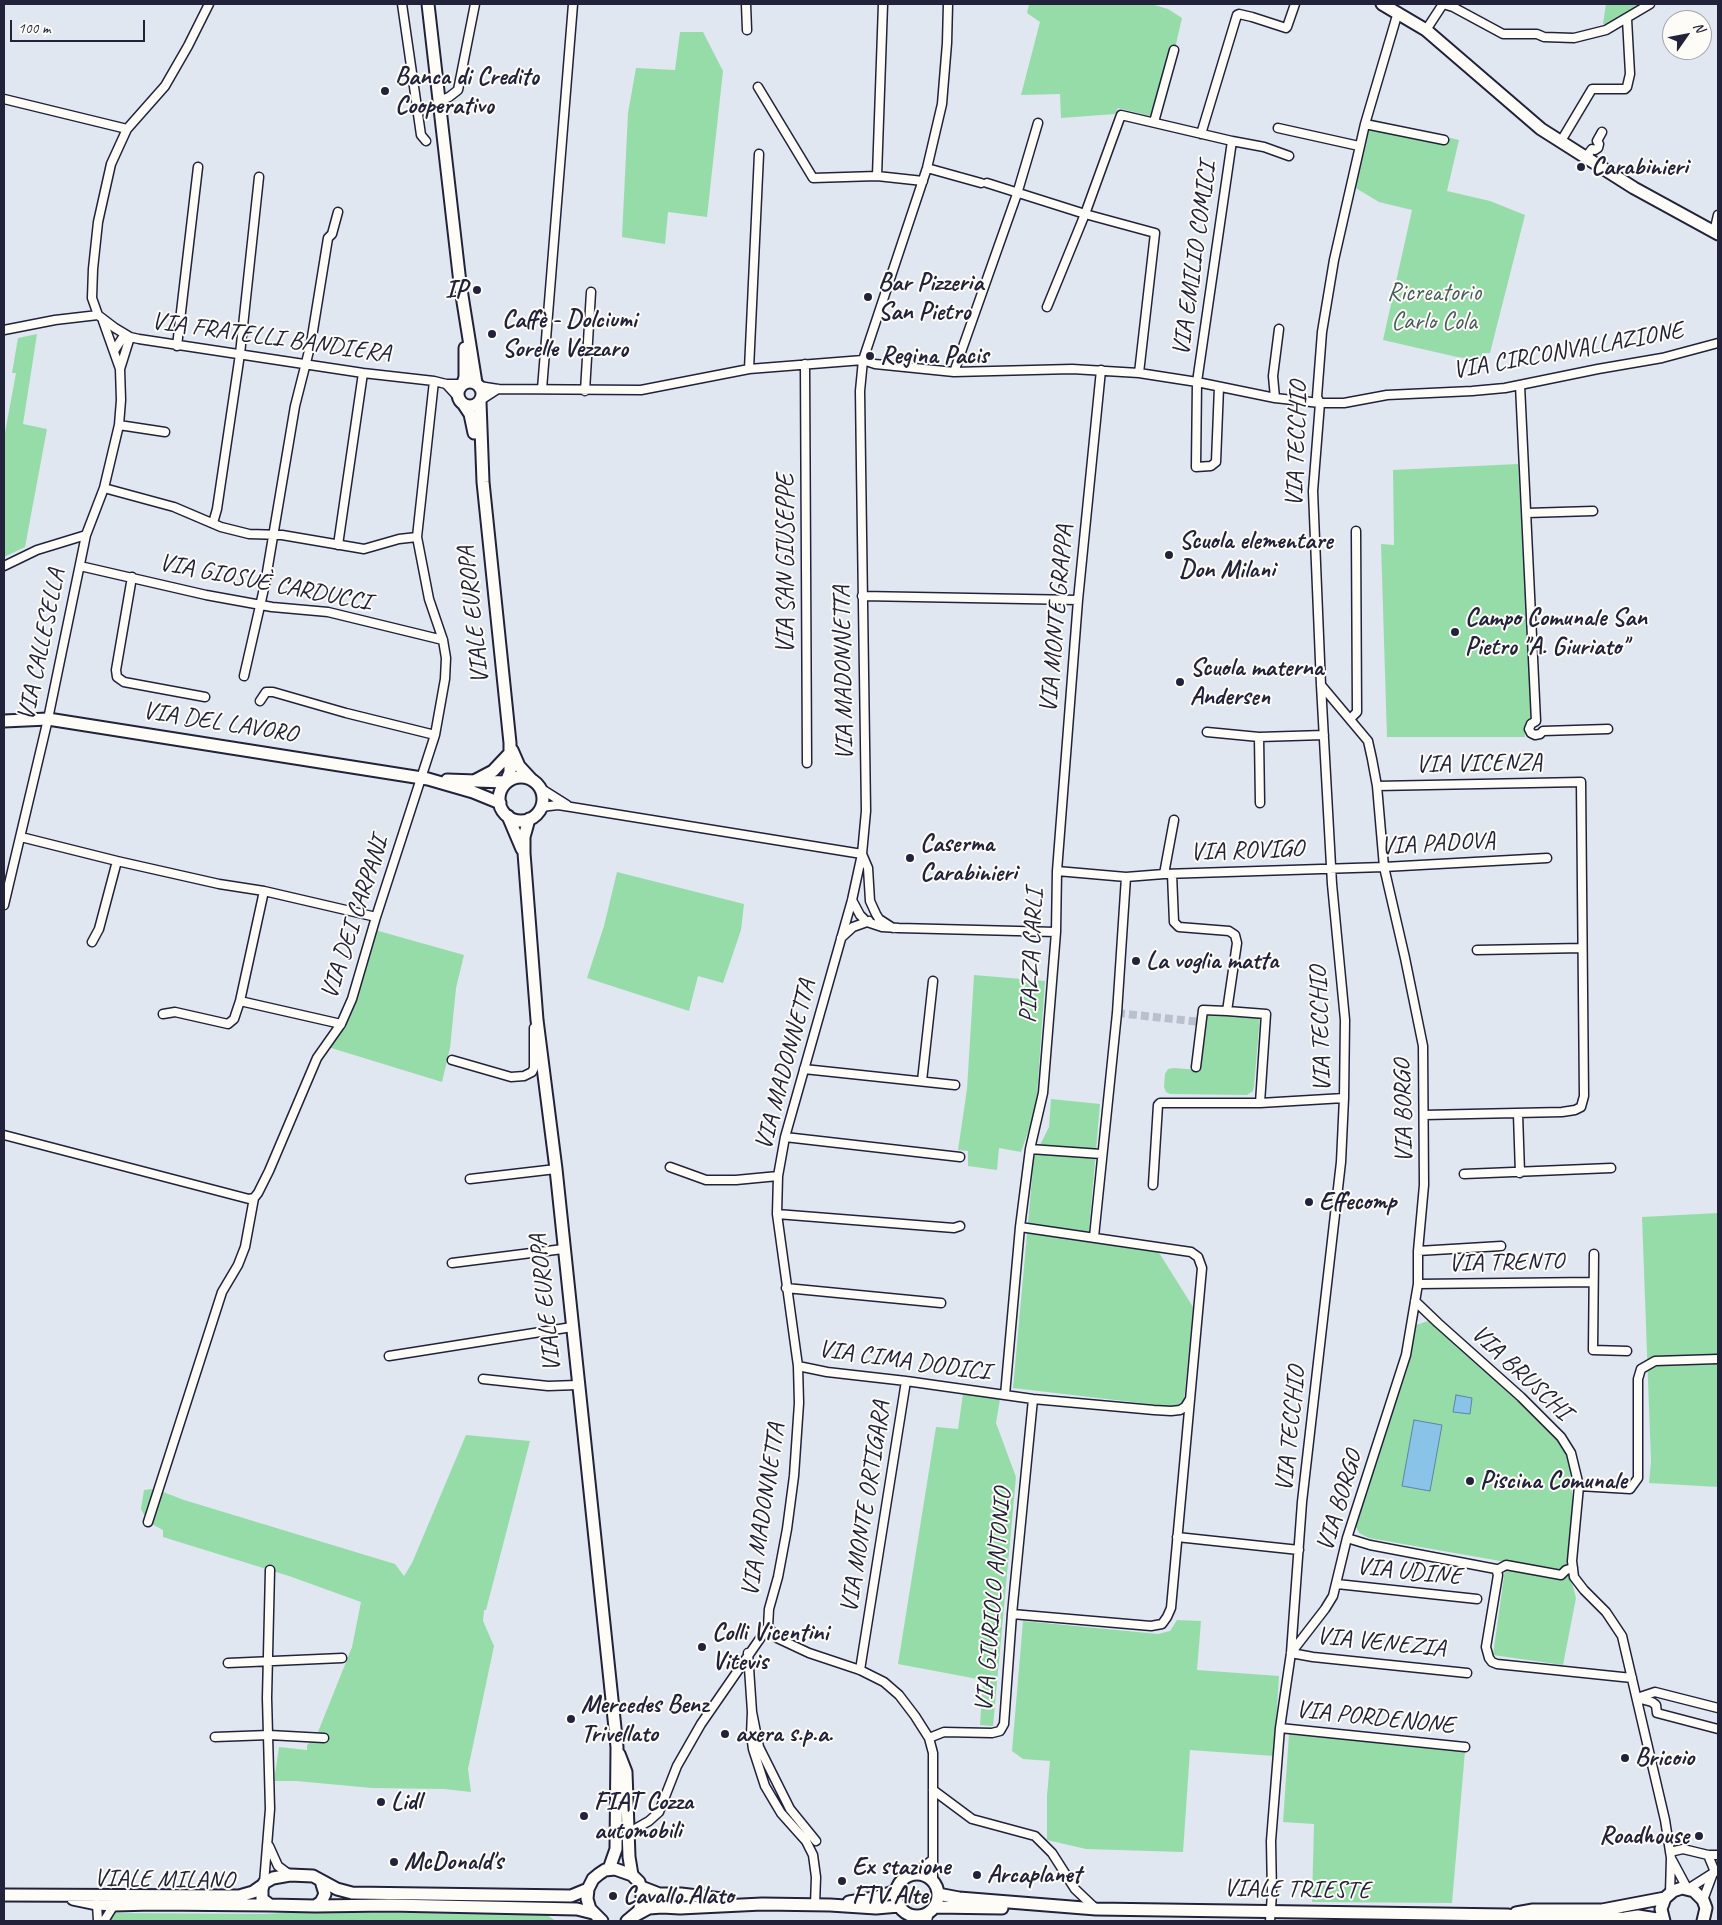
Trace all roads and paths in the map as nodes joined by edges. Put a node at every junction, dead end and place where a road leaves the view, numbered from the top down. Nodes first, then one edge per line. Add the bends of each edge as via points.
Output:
1 (209, 4) edge
2 (402, 4) edge
3 (428, 4) edge
4 (475, 4) edge
5 (573, 4) edge
6 (746, 4) edge
7 (882, 4) edge
8 (948, 4) edge
9 (1295, 4) edge
10 (1382, 4) edge
11 (1443, 4) edge
12 (1650, 4) edge
13 (1398, 12) junction
14 (1627, 19) junction
15 (747, 30) dead end
16 (1426, 30) junction
17 (1174, 50) dead end
18 (758, 87) dead end
19 (4, 99) edge
20 (440, 101) junction
21 (1154, 122) junction
22 (1038, 123) dead end
23 (1365, 124) junction
24 (1278, 128) dead end
25 (127, 129) junction
26 (1602, 132) dead end
27 (1201, 134) junction
28 (1444, 140) dead end
29 (426, 141) dead end
30 (1232, 141) junction
31 (1561, 141) junction
32 (1359, 146) junction
33 (1589, 153) junction
34 (760, 154) dead end
35 (1289, 156) dead end
36 (198, 166) dead end
37 (927, 168) junction
38 (877, 176) junction
39 (258, 177) dead end
40 (923, 181) junction
41 (1017, 194) junction
42 (338, 212) dead end
43 (1085, 214) junction
44 (1718, 215) edge
45 (1716, 233) edge
46 (591, 292) dead end
47 (463, 299) junction
48 (1047, 306) dead end
49 (100, 318) junction
50 (1279, 329) dead end
51 (4, 330) edge
52 (127, 335) junction
53 (1718, 343) edge
54 (177, 346) junction
55 (114, 351) junction
56 (240, 354) junction
57 (863, 360) junction
58 (305, 364) junction
59 (805, 364) junction
60 (120, 369) junction
61 (749, 369) junction
62 (1101, 370) junction
63 (954, 372) junction
64 (363, 373) junction
65 (1138, 373) junction
66 (434, 381) junction
67 (1198, 382) junction
68 (446, 384) junction
69 (463, 384) junction
70 (478, 385) junction
71 (1520, 385) junction
72 (1219, 387) junction
73 (498, 389) junction
74 (542, 389) junction
75 (584, 391) junction
76 (1275, 398) junction
77 (461, 401) junction
78 (480, 401) junction
79 (1320, 403) junction
80 (118, 425) junction
81 (165, 432) dead end
82 (483, 482) junction
83 (104, 488) junction
84 (1593, 511) dead end
85 (1527, 513) junction
86 (213, 523) junction
87 (1356, 531) dead end
88 (86, 535) junction
89 (273, 535) junction
90 (417, 537) junction
91 (338, 545) junction
92 (4, 566) edge
93 (80, 566) junction
94 (132, 577) junction
95 (862, 596) junction
96 (1078, 600) junction
97 (260, 605) junction
98 (443, 640) junction
99 (244, 676) dead end
100 (1321, 685) junction
101 (205, 697) dead end
102 (260, 701) dead end
103 (48, 719) junction
104 (1350, 719) junction
105 (4, 721) edge
106 (1608, 729) dead end
107 (1207, 732) dead end
108 (435, 735) junction
109 (1324, 735) junction
110 (1259, 737) junction
111 (510, 748) junction
112 (807, 763) dead end
113 (424, 778) junction
114 (473, 781) junction
115 (506, 782) junction
116 (536, 784) junction
117 (1377, 786) junction
118 (1260, 802) dead end
119 (500, 803) junction
120 (541, 806) junction
121 (571, 807) junction
122 (508, 816) junction
123 (529, 819) junction
124 (1174, 820) dead end
125 (21, 837) junction
126 (524, 853) junction
127 (862, 854) junction
128 (1547, 858) dead end
129 (118, 861) junction
130 (1384, 867) junction
131 (1330, 868) junction
132 (1057, 871) junction
133 (1168, 874) junction
134 (1126, 877) junction
135 (264, 891) junction
136 (852, 900) junction
137 (4, 905) edge
138 (876, 914) junction
139 (376, 917) junction
140 (867, 922) junction
141 (893, 928) junction
142 (1056, 932) junction
143 (841, 939) junction
144 (92, 942) dead end
145 (1582, 948) junction
146 (1477, 950) dead end
147 (933, 981) dead end
148 (240, 1001) junction
149 (1227, 1012) junction
150 (162, 1014) dead end
151 (537, 1020) junction
152 (341, 1024) junction
153 (452, 1060) dead end
154 (1196, 1067) dead end
155 (804, 1069) junction
156 (922, 1081) junction
157 (955, 1085) dead end
158 (1344, 1098) junction
159 (1260, 1103) junction
160 (1518, 1114) junction
161 (1424, 1115) junction
162 (4, 1135) edge
163 (785, 1136) junction
164 (1030, 1149) junction
165 (1101, 1154) junction
166 (960, 1157) dead end
167 (670, 1167) dead end
168 (1612, 1168) dead end
169 (556, 1169) junction
170 (1520, 1173) junction
171 (1464, 1174) dead end
172 (778, 1176) junction
173 (470, 1179) dead end
174 (1152, 1185) dead end
175 (254, 1198) junction
176 (777, 1214) junction
177 (960, 1226) dead end
178 (1020, 1227) junction
179 (1094, 1237) junction
180 (1501, 1246) dead end
181 (564, 1249) junction
182 (1418, 1250) junction
183 (1594, 1254) dead end
184 (452, 1263) dead end
185 (1594, 1282) junction
186 (1418, 1284) junction
187 (786, 1288) junction
188 (1415, 1300) junction
189 (940, 1303) dead end
190 (572, 1327) junction
191 (1627, 1351) dead end
192 (389, 1356) dead end
193 (1718, 1359) edge
194 (798, 1366) junction
195 (483, 1379) dead end
196 (906, 1381) junction
197 (577, 1385) junction
198 (1005, 1395) junction
199 (1191, 1397) junction
200 (1033, 1399) junction
201 (1172, 1411) junction
202 (1188, 1428) junction
203 (1579, 1486) junction
204 (148, 1522) dead end
205 (1177, 1536) junction
206 (1347, 1538) junction
207 (1299, 1550) junction
208 (1573, 1568) junction
209 (270, 1570) dead end
210 (1497, 1570) junction
211 (1337, 1584) junction
212 (1477, 1599) dead end
213 (1012, 1614) junction
214 (768, 1627) junction
215 (748, 1653) junction
216 (1290, 1653) junction
217 (342, 1658) dead end
218 (268, 1662) junction
219 (228, 1663) dead end
220 (860, 1670) junction
221 (1467, 1673) dead end
222 (1632, 1678) junction
223 (1637, 1698) junction
224 (1718, 1708) edge
225 (752, 1712) junction
226 (1280, 1728) junction
227 (1718, 1729) edge
228 (269, 1735) junction
229 (215, 1737) dead end
230 (324, 1738) dead end
231 (929, 1738) junction
232 (617, 1747) junction
233 (1465, 1747) dead end
234 (933, 1790) junction
235 (628, 1833) junction
236 (816, 1841) dead end
237 (267, 1842) junction
238 (1670, 1855) junction
239 (1708, 1855) junction
240 (1718, 1855) edge
241 (932, 1860) junction
242 (609, 1869) junction
243 (1715, 1872) edge
244 (915, 1874) junction
245 (290, 1875) junction
246 (632, 1875) junction
247 (321, 1881) junction
248 (933, 1881) junction
249 (264, 1884) junction
250 (641, 1887) junction
251 (588, 1889) junction
252 (1688, 1889) junction
253 (897, 1891) junction
254 (4, 1894) edge
255 (938, 1894) junction
256 (57, 1896) junction
257 (1667, 1896) junction
258 (1704, 1901) junction
259 (97, 1904) junction
260 (270, 1904) junction
261 (762, 1904) junction
262 (114, 1905) junction
263 (816, 1905) junction
264 (830, 1905) junction
265 (315, 1906) junction
266 (899, 1906) junction
267 (1092, 1908) junction
268 (1718, 1909) edge
269 (593, 1913) junction
270 (930, 1914) edge
271 (1507, 1914) junction
272 (1270, 1916) edge
273 (632, 1918) edge
274 (917, 1918) edge
275 (98, 1921) edge
276 (104, 1921) edge
277 (602, 1921) edge
278 (1664, 1921) edge
279 (1703, 1921) edge

1 - 25 street, VIA CALLESELLA via 165,86
2 - 29 street via 422,135
3 - 20 main road
4 - 20 street via 458,90
5 - 74 street
6 - 15 street
7 - 38 street
8 - 37 street, VIA MADONNETTA via 942,104
9 - 27 street via 1287,28 1236,15
10 - 13 main road
11 - 14 street via 1453,6 1503,34 1574,38 1606,30
11 - 16 street
12 - 14 street
13 - 16 main road
13 - 23 street, VIA TECCHIO
14 - 31 street via 1630,74 1627,87 1592,88
16 - 31 main road via 1541,129
17 - 21 street
18 - 38 street via 813,178
19 - 25 street
20 - 47 main road
21 - 27 street, VIA EMILIO COMICI
21 - 43 street, VIA EMILIO COMICI via 1121,115
22 - 41 street
23 - 28 street
23 - 32 street, VIA TECCHIO
24 - 32 street
25 - 49 street, VIA CALLESELLA via 111,164 98,222 92,298
26 - 33 street via 1597,141 1590,142
27 - 30 street, VIA EMILIO COMICI
30 - 35 street, VIA EMILIO COMICI
30 - 67 street, VIA EMILIO COMICI
31 - 33 main road
32 - 79 street, VIA TECCHIO via 1322,332 1316,397
33 - 45 main road via 1634,188
34 - 61 street
36 - 54 street
37 - 40 street, VIA MADONNETTA
37 - 41 street
38 - 40 street
39 - 56 street
40 - 57 street, VIA MADONNETTA
41 - 43 street
41 - 63 street
42 - 58 street via 328,238
43 - 48 street
43 - 65 street via 1155,233 1156,236
44 - 45 street
46 - 75 street
47 - 69 main road via 466,367
47 - 70 main road
49 - 51 street via 55,320
49 - 52 street, VIA FRATELLI BANDIERA
49 - 55 street, VIA CALLESELLA
50 - 76 street via 1273,376
52 - 54 street, VIA FRATELLI BANDIERA
52 - 55 street
52 - 60 street, VIA CALLESELLA
53 - 71 street, VIA CIRCONVALLAZIONE via 1662,358
54 - 56 street, VIA FRATELLI BANDIERA
55 - 60 street, VIA CALLESELLA
56 - 58 street, VIA FRATELLI BANDIERA
56 - 86 street
57 - 59 street
57 - 63 street, VIA CIRCONVALLAZIONE
57 - 95 street, VIA MADONNETTA via 860,391
58 - 64 street, VIA FRATELLI BANDIERA
58 - 89 street
59 - 61 street
59 - 112 street, VIA SAN GIUSEPPE
60 - 80 street, VIA CALLESELLA
61 - 75 street via 641,390
62 - 63 street, VIA CIRCONVALLAZIONE
62 - 65 street, VIA CIRCONVALLAZIONE
62 - 96 street, VIA MONTE GRAPPA
64 - 66 street, VIA FRATELLI BANDIERA
64 - 91 street
65 - 67 street, VIA CIRCONVALLAZIONE
66 - 68 street, VIA FRATELLI BANDIERA
66 - 90 street, VIA DEI CARPANI
67 - 72 street, VIA CIRCONVALLAZIONE
67 - 72 street via 1196,467 1211,466 1216,462
68 - 69 street, VIA FRATELLI BANDIERA
68 - 77 street
69 - 70 main road
69 - 77 main road via 458,390
70 - 73 street
70 - 78 main road via 482,391
71 - 79 street, VIA CIRCONVALLAZIONE
71 - 85 street
72 - 76 street, VIA CIRCONVALLAZIONE
73 - 74 street
73 - 78 street
74 - 75 street
76 - 79 street, VIA CIRCONVALLAZIONE
77 - 78 main road via 474,406
77 - 82 main road via 473,424
78 - 82 main road
79 - 100 street, VIA TECCHIO via 1313,491
80 - 81 street
80 - 83 street, VIA CALLESELLA
82 - 111 main road, VIALE EUROPA
83 - 86 street via 186,511
83 - 88 street, VIA CALLESELLA
84 - 85 street
85 - 106 street via 1536,721 1529,729 1535,735 1543,731
86 - 89 street via 229,530
87 - 104 street via 1356,712
88 - 92 street via 37,550
88 - 93 street, VIA CALLESELLA
89 - 91 street
89 - 97 street
90 - 91 street via 364,549
90 - 98 street, VIA DEI CARPANI via 429,599
93 - 94 street, VIA GIOSUÈ CARDUCCI
93 - 103 street, VIA CALLESELLA
94 - 97 street, VIA GIOSUÈ CARDUCCI
94 - 101 street via 117,677 124,682
95 - 96 street
95 - 127 street, VIA MADONNETTA via 866,811
96 - 132 street, VIA MONTE GRAPPA
97 - 98 street, VIA GIOSUÈ CARDUCCI via 328,612
97 - 99 street
98 - 108 street, VIA DEI CARPANI via 445,679
100 - 104 street, VIA BORGO
100 - 109 street, VIA TECCHIO
102 - 108 street via 266,692 273,692
103 - 105 main road, VIA DEL LAVORO
103 - 113 main road, VIA DEL LAVORO
103 - 125 street, VIA CALLESELLA
104 - 117 street, VIA BORGO via 1368,741
107 - 110 street
108 - 113 street, VIA DEI CARPANI
109 - 110 street
109 - 131 street, VIA TECCHIO
110 - 118 street
111 - 114 main road via 493,771
111 - 115 main road, VIALE EUROPA via 510,772
111 - 116 main road, VIALE EUROPA via 517,762
113 - 114 main road, VIA DEL LAVORO
113 - 119 main road, VIA DEL LAVORO
113 - 139 street, VIA DEI CARPANI
114 - 115 main road, VIA DEL LAVORO
115 - 116 main road via 518,777
115 - 119 main road via 500,792
116 - 120 main road via 543,800
116 - 121 street
117 - 130 street, VIA BORGO
117 - 145 street, VIA VICENZA via 1581,782
119 - 122 main road
120 - 121 street
120 - 123 main road
121 - 127 street
122 - 123 main road via 522,821
122 - 126 main road, VIALE EUROPA
123 - 126 main road, VIALE EUROPA
124 - 133 street, VIA ROVIGO
125 - 129 street
125 - 137 street, VIA CALLESELLA
126 - 151 main road, VIALE EUROPA
127 - 136 street, VIA MADONNETTA
127 - 138 street via 868,868 870,901
128 - 130 street, VIA PADOVA
129 - 135 street
129 - 144 street via 99,929
130 - 131 street, VIA PADOVA
130 - 161 street, VIA BORGO via 1423,1046
131 - 133 street, VIA ROVIGO
131 - 158 street, VIA TECCHIO via 1345,1020
132 - 134 street, PIAZZA CARLI
132 - 142 street, PIAZZA CARLI
133 - 134 street, VIA ROVIGO
133 - 149 street via 1174,922 1180,927 1229,931 1235,935 1237,943
134 - 165 street via 1117,1014
135 - 139 street
135 - 148 street
136 - 140 street
136 - 143 street, VIA MADONNETTA
138 - 140 street
138 - 141 street
139 - 152 street, VIA DEI CARPANI via 352,999
140 - 141 street
140 - 143 street via 853,927
141 - 142 street
142 - 164 street, PIAZZA CARLI via 1043,1093
143 - 155 street, VIA MADONNETTA
145 - 146 street
145 - 160 street via 1584,1096 1581,1106 1562,1112
147 - 156 street
148 - 150 street via 234,1020 228,1024 175,1012
148 - 152 street
149 - 154 street via 1203,1010
149 - 159 street via 1266,1014
151 - 153 street via 534,1026 534,1068 524,1076 511,1077
151 - 169 main road, VIALE EUROPA
152 - 175 street, VIA DEI CARPANI via 317,1058 269,1171
155 - 156 street
155 - 163 street, VIA MADONNETTA
156 - 157 street
158 - 159 street
158 - 207 street, VIA TECCHIO via 1341,1162
159 - 174 street via 1160,1103
160 - 161 street
160 - 170 street
161 - 182 street, VIA BORGO via 1424,1185
162 - 175 street
163 - 166 street
163 - 172 street, VIA MADONNETTA
164 - 165 street
164 - 178 street, PIAZZA CARLI
165 - 179 street
167 - 172 street, VIA MADONNETTA via 706,1180
168 - 170 street
169 - 173 street
169 - 181 main road, VIALE EUROPA
170 - 171 street
172 - 176 street, VIA MADONNETTA
175 - 204 street, VIA DEI CARPANI via 245,1247 222,1292
176 - 177 street
176 - 187 street, VIA MADONNETTA
178 - 179 street
178 - 198 street, PIAZZA CARLI
179 - 199 street via 1191,1252 1198,1257 1202,1268
180 - 182 street
181 - 184 street
181 - 190 main road, VIALE EUROPA
182 - 186 street, VIA BORGO
183 - 185 street, VIA TRENTO
185 - 186 street, VIA TRENTO
185 - 191 street, VIA TRENTO via 1593,1350
186 - 188 street, VIA BORGO
187 - 189 street
187 - 194 street, VIA MADONNETTA
188 - 203 street, VIA BRUSCHI via 1561,1437 1572,1453
188 - 206 street, VIA BORGO via 1406,1355
190 - 192 street
190 - 197 main road, VIALE EUROPA
193 - 203 street via 1655,1361 1641,1369 1638,1379 1638,1478 1630,1489
194 - 196 street, VIA CIMA DODICI
194 - 214 street, VIA MADONNETTA via 800,1403 794,1476
195 - 197 street via 548,1386
196 - 198 street, VIA CIMA DODICI
196 - 220 street, VIA MONTE ORTIGARA
197 - 232 main road, VIALE EUROPA
198 - 200 street, VIA CIMA DODICI
199 - 201 street via 1185,1407
199 - 202 street
200 - 201 street, VIA CIMA DODICI
200 - 213 street, VIA GIURIOLO ANTONIO
201 - 202 street via 1181,1415
202 - 205 street
203 - 208 street, VIA BRUSCHI
205 - 207 street
205 - 213 street via 1171,1608 1162,1624 1152,1626
206 - 210 street
206 - 211 street, VIA BORGO
207 - 216 street, VIA TECCHIO
208 - 210 street via 1561,1575 1506,1564
208 - 222 street, VIA BRUSCHI via 1574,1577 1606,1612 1622,1636
209 - 218 street
210 - 222 street via 1486,1647 1492,1662
211 - 212 street, VIA UDINE
211 - 216 street, VIA BORGO via 1325,1610
213 - 231 street, VIA GIURIOLO ANTONIO via 1004,1724 1000,1731 992,1734 944,1732
214 - 215 street, VIA MADONNETTA
214 - 220 street via 777,1638 809,1654
215 - 225 street
215 - 235 street, VIA MADONNETTA via 677,1766 659,1812
216 - 221 street, VIA VENEZIA
216 - 226 street, VIA TECCHIO
217 - 218 street
218 - 219 street
218 - 228 street
220 - 231 street via 899,1694
222 - 223 street, VIA BRUSCHI
223 - 224 street via 1655,1692
223 - 227 street via 1656,1705 1656,1713
223 - 238 street, VIA BRUSCHI
225 - 236 street via 759,1747 776,1784 790,1809
225 - 263 street via 753,1749 765,1786 781,1813 814,1855
226 - 233 street, VIA PORDENONE
226 - 272 street, VIA TECCHIO via 1270,1841
228 - 229 street
228 - 230 street
228 - 237 street
231 - 234 street
232 - 235 main road, VIALE EUROPA via 626,1772
232 - 242 main road, VIALE EUROPA via 616,1849
234 - 241 street
234 - 267 street via 972,1818 1035,1836 1052,1853 1075,1889
235 - 246 main road, VIALE EUROPA
237 - 245 street via 278,1866
237 - 249 street
238 - 239 street via 1683,1849
238 - 252 street, VIA BRUSCHI
238 - 257 street, VIA BRUSCHI
239 - 240 street
239 - 243 street
241 - 244 street
241 - 248 street
242 - 246 main road
242 - 251 main road via 596,1876
243 - 252 street
243 - 258 street
244 - 248 main road
244 - 253 main road via 903,1880
245 - 247 main road, VIALE MILANO via 312,1876
245 - 249 main road, VIALE MILANO via 273,1878
246 - 250 main road
247 - 251 main road, VIALE MILANO via 352,1893 571,1896
247 - 265 main road via 326,1894
248 - 255 main road
249 - 256 main road, VIALE MILANO via 239,1896
249 - 260 main road, VIALE MILANO via 262,1898
250 - 261 main road via 660,1894
250 - 273 main road via 642,1902
251 - 269 main road via 588,1904
252 - 257 main road, VIALE TRIESTE via 1678,1889
252 - 258 main road
253 - 264 main road
253 - 266 main road
254 - 256 main road, VIALE MILANO
255 - 267 main road, VIALE TRIESTE
255 - 270 main road
256 - 259 main road, VIALE MILANO
257 - 271 main road, VIALE TRIESTE via 1602,1910 1533,1910
257 - 278 main road via 1661,1909
258 - 268 main road
258 - 279 main road via 1706,1914
259 - 262 main road, VIALE MILANO
259 - 275 street
260 - 262 main road, VIALE MILANO
260 - 265 main road, VIALE MILANO
261 - 263 main road
261 - 273 main road via 649,1908
262 - 276 street
263 - 264 main road
264 - 266 main road
265 - 269 main road, VIALE MILANO via 577,1909
266 - 274 main road, VIALE TRIESTE
267 - 270 main road, VIALE TRIESTE
267 - 272 main road, VIALE TRIESTE
269 - 277 main road
270 - 274 main road, VIALE TRIESTE
271 - 272 main road, VIALE TRIESTE
271 - 278 main road, VIALE TRIESTE via 1533,1919 1638,1916

